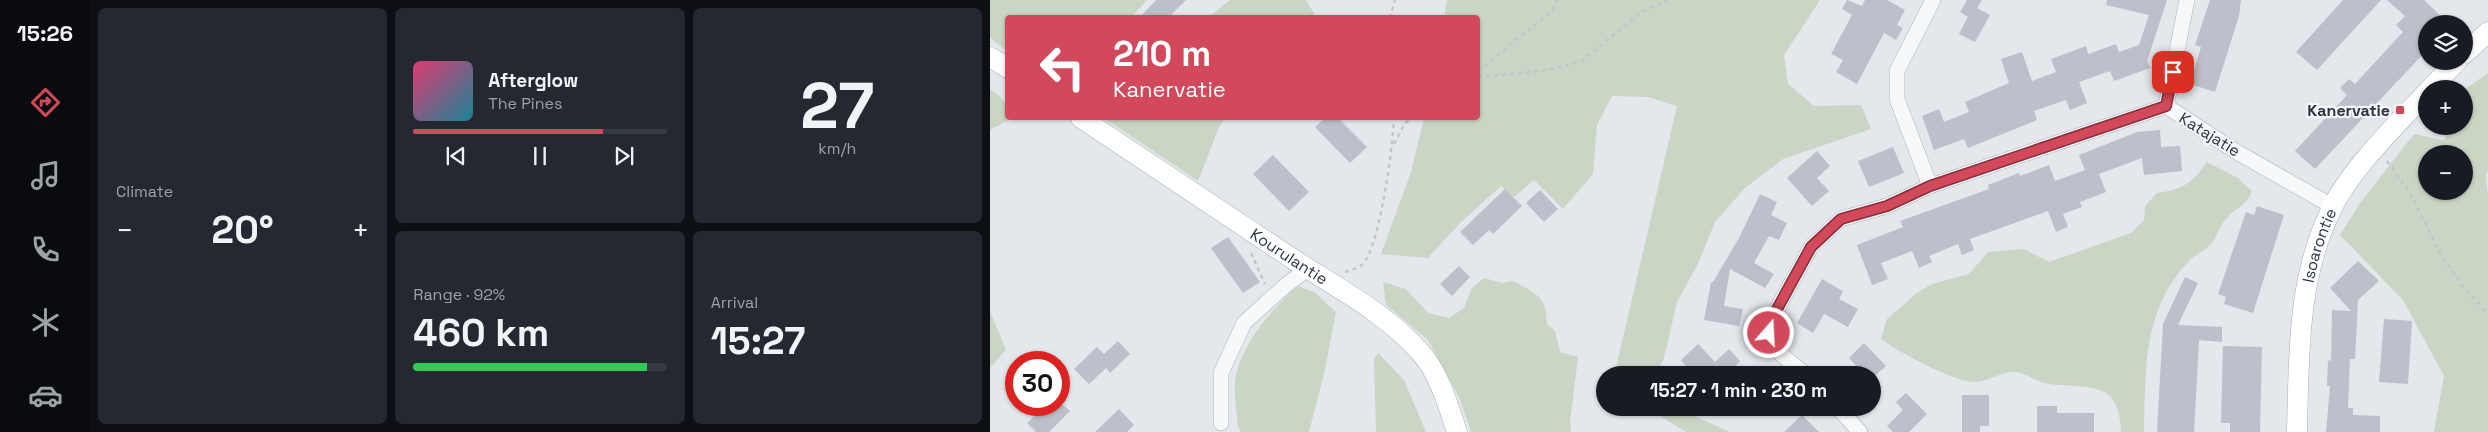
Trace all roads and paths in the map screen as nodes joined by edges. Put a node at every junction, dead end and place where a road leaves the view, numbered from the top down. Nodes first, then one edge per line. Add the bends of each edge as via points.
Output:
1 (1395, 0) edge
2 (1557, 0) edge
3 (1667, 0) edge
4 (1932, 0) edge
5 (2187, 0) edge
6 (1391, 15) edge
7 (2488, 32) edge
8 (2473, 46) edge
9 (990, 57) edge
10 (1005, 66) edge
11 (1480, 69) edge
12 (2448, 70) edge
13 (1480, 77) edge
14 (2439, 80) edge
15 (2418, 102) edge
16 (2166, 106) junction
17 (1084, 120) edge
18 (1394, 120) edge
19 (1410, 120) edge
20 (1393, 145) junction
21 (2377, 148) junction
22 (1930, 186) junction
23 (2332, 206) junction
24 (1249, 250) dead end
25 (1362, 266) dead end
26 (1308, 269) junction
27 (1259, 310) junction
28 (2488, 314) edge
29 (1795, 366) edge
30 (1845, 416) edge
31 (1221, 423) dead end
32 (1457, 432) edge
33 (1860, 432) edge
34 (2297, 432) edge

1 - 6 path
2 - 11 path via 1551,12
3 - 13 path via 1640,13 1582,61 1541,71
4 - 22 street via 1897,71 1897,99
5 - 16 street
7 - 8 street
9 - 10 street
12 - 14 street
15 - 21 street, Isoarontie
16 - 22 street, Katajatie
16 - 23 street, Katajatie via 2235,151
17 - 26 street, Kourulantie
18 - 20 path
19 - 20 path
20 - 25 path via 1372,248
21 - 23 street, Isoarontie via 2348,181
21 - 28 path via 2409,191 2441,255 2464,288
22 - 29 street, Katajatie via 1887,206 1841,219 1811,247 1770,322 1769,333 1779,353
23 - 34 street, Isoarontie via 2306,277 2300,335
24 - 27 path via 1266,282
26 - 27 street
26 - 32 street, Kourulantie via 1370,309 1402,333 1422,354 1438,381
27 - 31 street via 1244,323 1222,372
30 - 33 street

